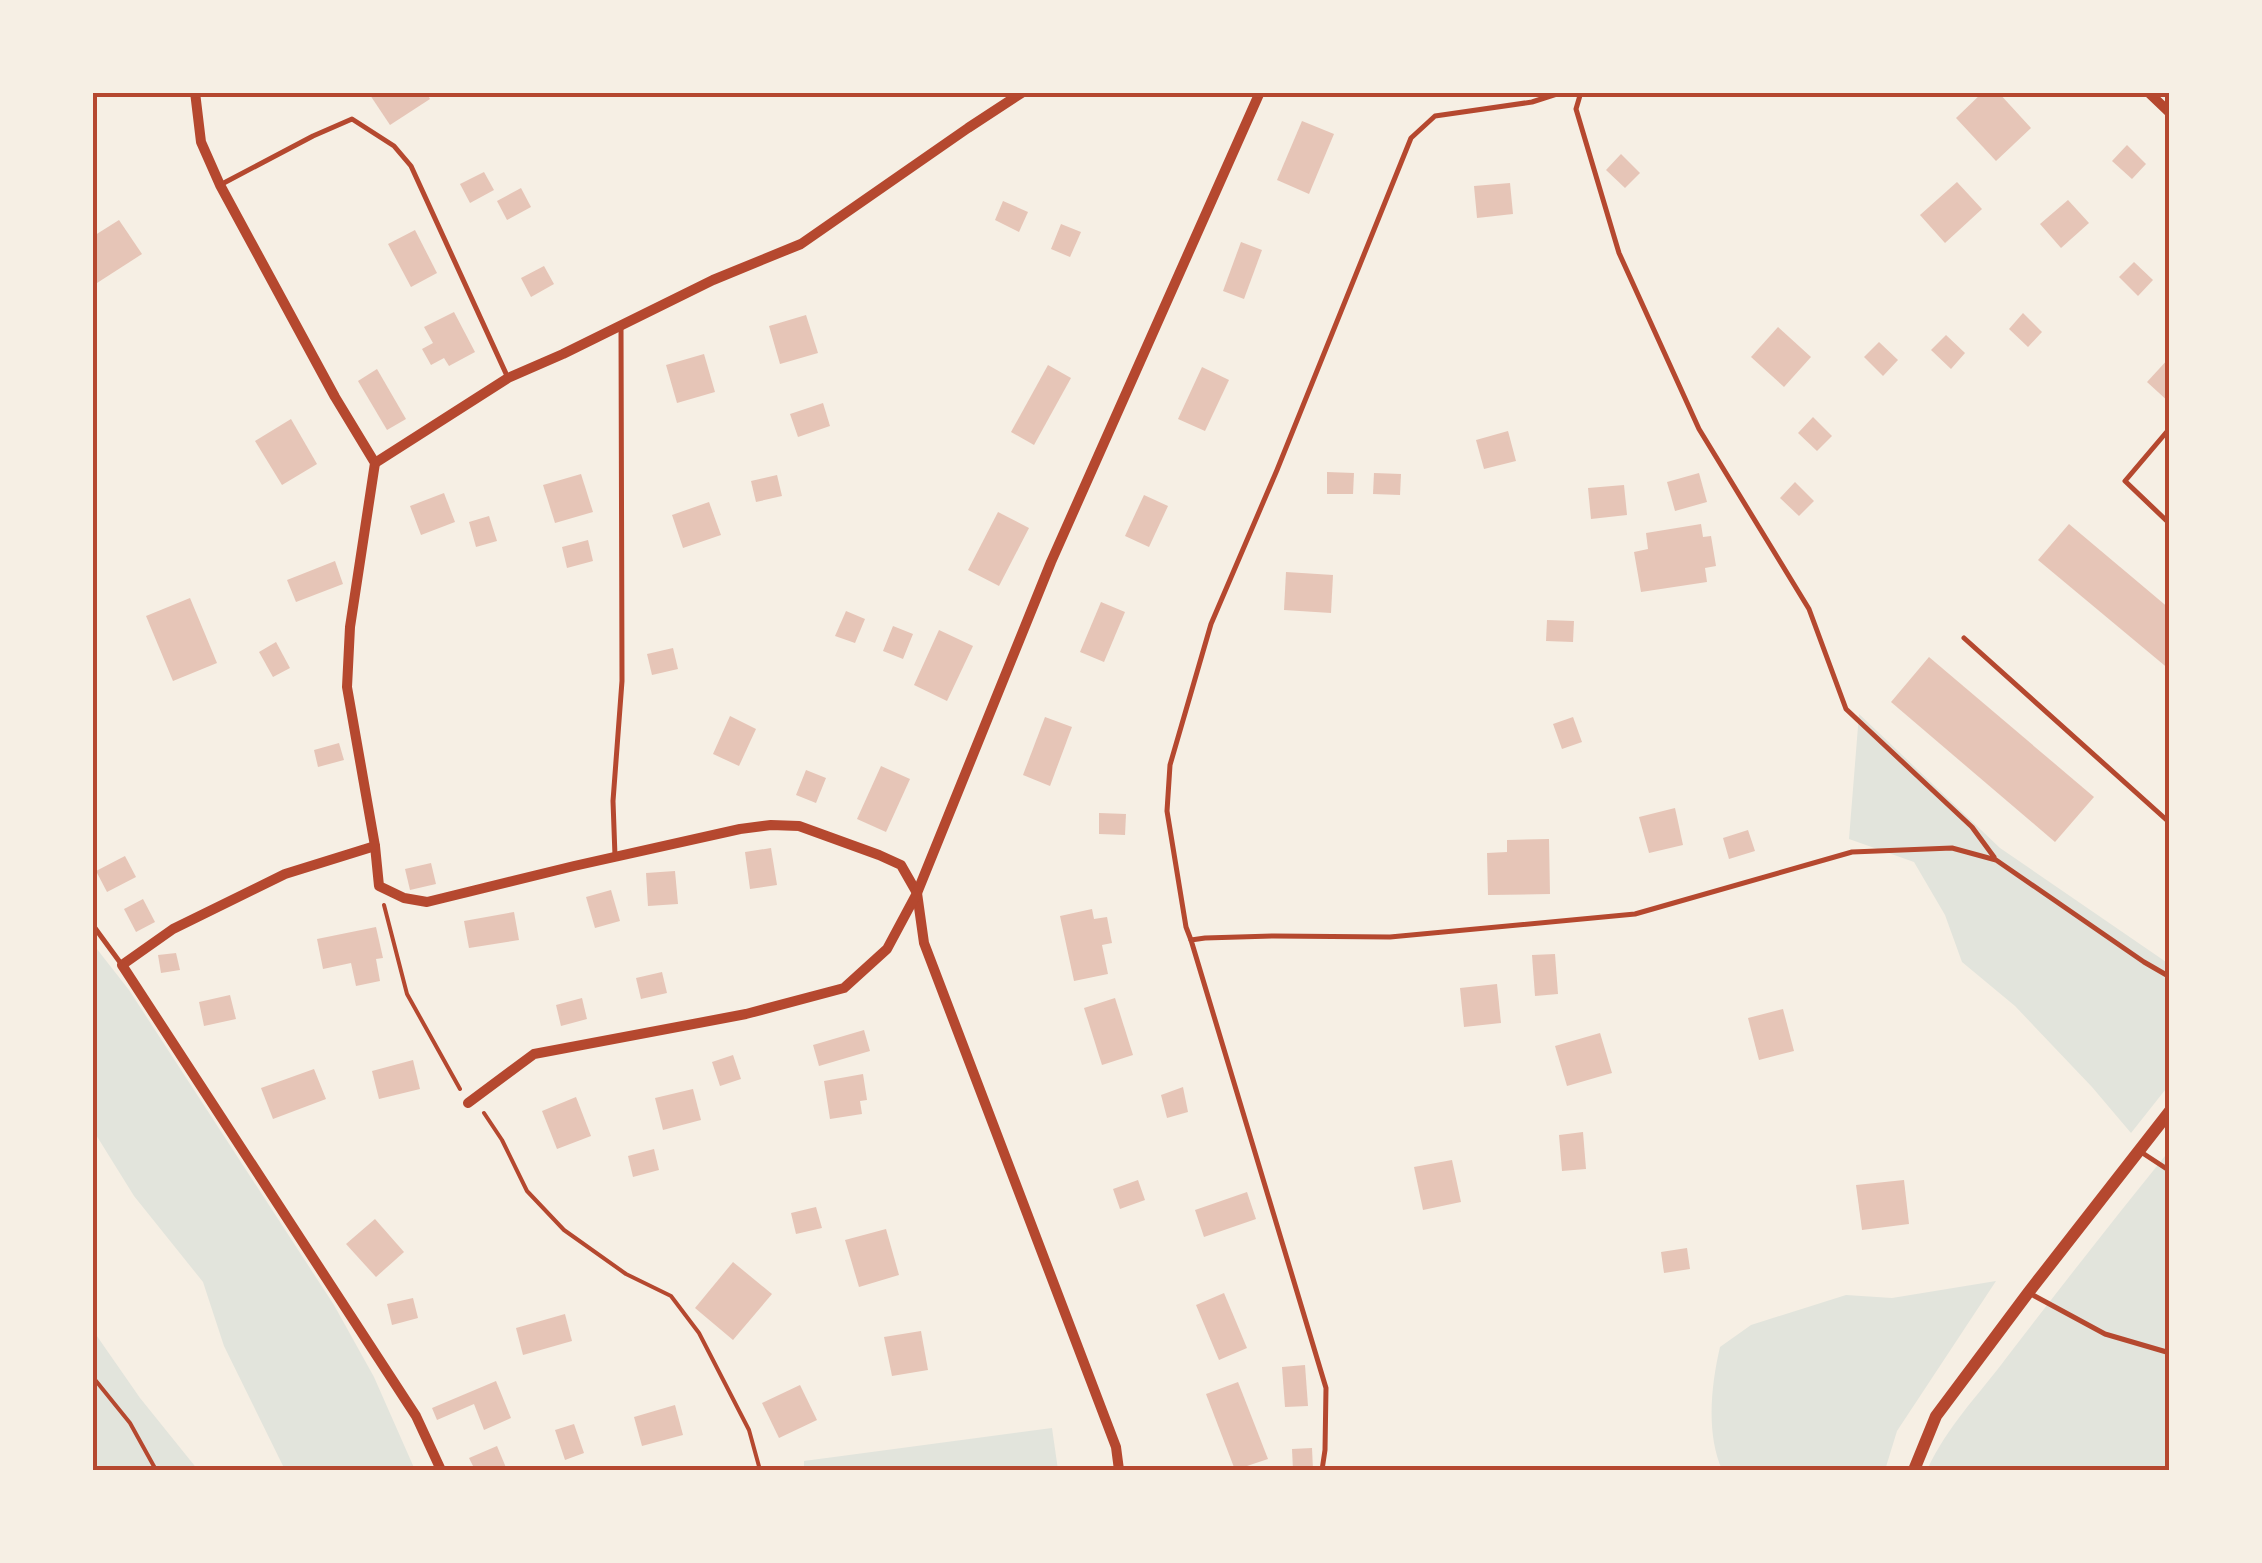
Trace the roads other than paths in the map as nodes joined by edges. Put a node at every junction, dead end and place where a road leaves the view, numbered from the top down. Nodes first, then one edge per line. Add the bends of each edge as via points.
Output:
1 (196, 92) edge
2 (1023, 92) edge
3 (1260, 92) edge
4 (1563, 92) edge
5 (1581, 92) edge
6 (2148, 92) edge
7 (2170, 113) edge
8 (220, 185) junction
9 (621, 325) junction
10 (508, 378) junction
11 (2170, 428) edge
12 (375, 462) junction
13 (2170, 524) edge
14 (1964, 638) dead end
15 (2170, 823) edge
16 (375, 846) junction
17 (615, 856) junction
18 (1996, 860) junction
19 (916, 893) junction
20 (92, 924) edge
21 (1192, 940) junction
22 (122, 965) junction
23 (2170, 977) edge
24 (468, 1103) road end
25 (2170, 1111) edge
26 (2138, 1151) junction
27 (2170, 1171) edge
28 (2028, 1293) junction
29 (2170, 1353) edge
30 (441, 1470) edge
31 (1119, 1470) edge
32 (1322, 1470) edge
33 (1914, 1470) edge

1 - 8 street via 200,142
2 - 9 street via 801,244
3 - 19 street via 1051,562
4 - 21 lane via 1435,116 1411,138 1211,624 1170,764 1167,811
5 - 18 lane via 1576,109 1619,252 1699,429 1809,608 1846,709 1972,826
6 - 7 street
8 - 10 lane via 352,119 394,146 410,166
8 - 12 street
9 - 10 street
9 - 17 lane via 622,681
10 - 12 street
11 - 13 lane via 2125,481
12 - 16 street via 347,656
14 - 15 lane
16 - 17 street via 379,886 428,902
16 - 22 street via 285,874 173,929
17 - 19 street via 740,829 799,826 901,866
18 - 21 lane via 1952,848 1852,852 1635,914 1390,937
18 - 23 lane
19 - 24 street via 887,948 844,988 746,1014 534,1054
19 - 31 street via 924,943 1116,1446
20 - 22 lane
21 - 32 lane via 1326,1388
22 - 30 street via 416,1416
25 - 26 street
26 - 27 lane
26 - 28 street
28 - 29 lane via 2105,1334
28 - 33 street via 1936,1416

